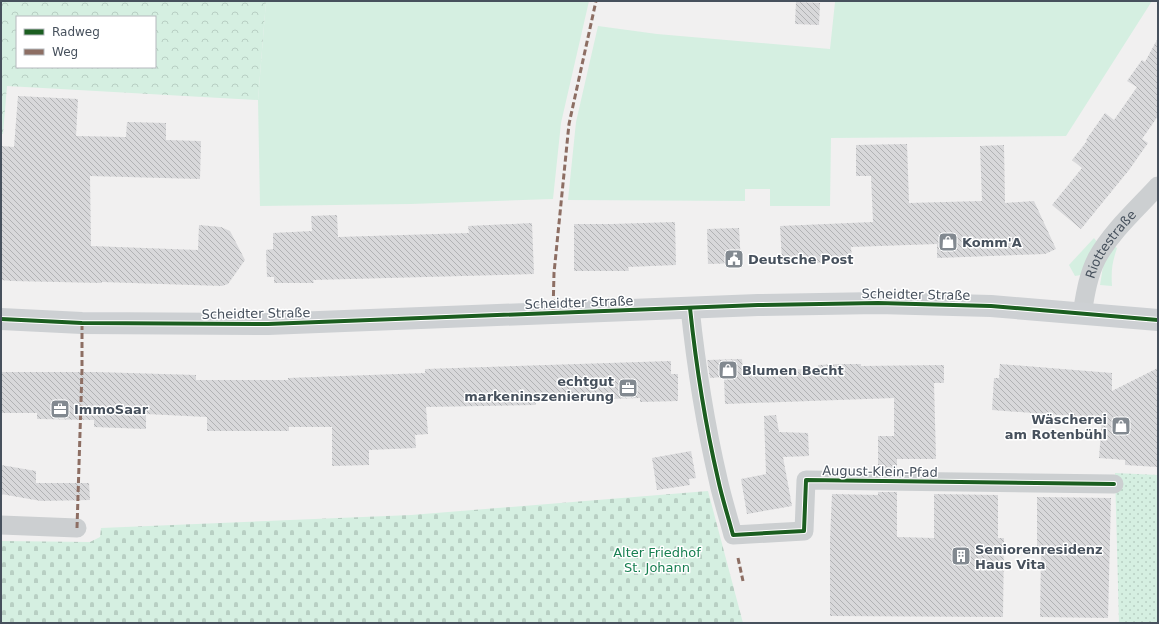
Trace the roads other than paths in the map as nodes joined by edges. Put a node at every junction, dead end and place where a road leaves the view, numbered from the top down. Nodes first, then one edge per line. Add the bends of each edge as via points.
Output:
1 (1158, 186) edge
2 (690, 308) junction
3 (1082, 314) junction
4 (1, 319) edge
5 (1158, 320) edge
6 (1114, 484) dead end
7 (1, 525) edge
8 (77, 528) dead end

1 - 3 street, Riottestraße via 1108,240 1096,259
2 - 3 main road, Scheidter Straße via 918,303
2 - 4 main road, Scheidter Straße via 268,324 82,323
2 - 6 street, August-Klein-Pfad via 706,418 718,480 733,535 804,531 806,480
3 - 5 main road, Scheidter Straße
7 - 8 street

